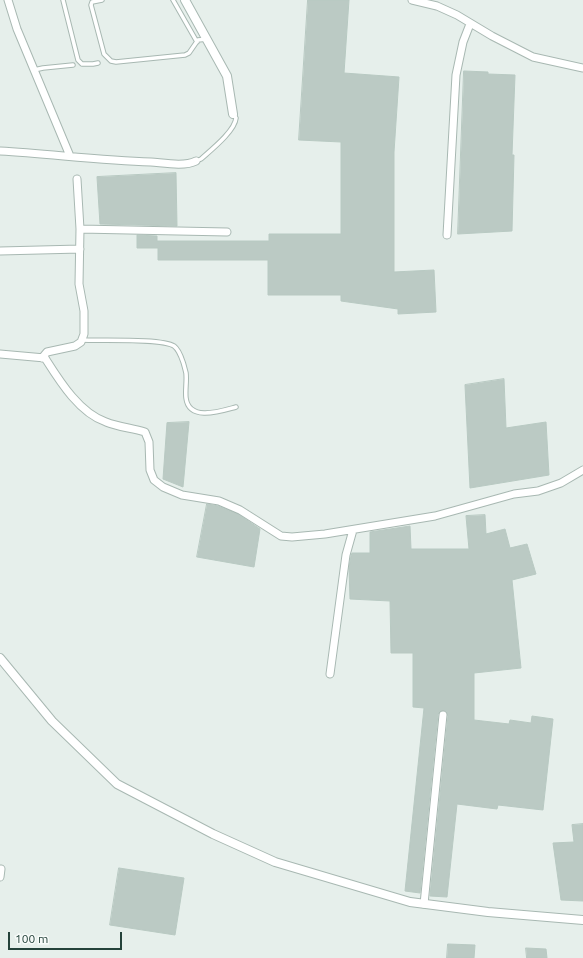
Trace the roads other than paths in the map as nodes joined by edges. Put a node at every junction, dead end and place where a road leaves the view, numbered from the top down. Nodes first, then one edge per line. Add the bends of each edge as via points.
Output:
1 (9, 0) edge
2 (12, 0) edge
3 (63, 0) edge
4 (102, 0) edge
5 (172, 0) edge
6 (185, 0) edge
7 (412, 0) edge
8 (0, 1) edge
9 (470, 24) junction
10 (207, 39) junction
11 (197, 42) junction
12 (98, 63) dead end
13 (73, 65) dead end
14 (583, 68) edge
15 (34, 70) junction
16 (233, 114) joint
17 (0, 151) edge
18 (70, 156) junction
19 (196, 162) joint
20 (77, 179) dead end
21 (80, 229) junction
22 (227, 232) dead end
23 (447, 235) dead end
24 (80, 249) junction
25 (0, 251) edge
26 (82, 340) junction
27 (0, 354) edge
28 (42, 358) junction
29 (236, 407) dead end
30 (583, 470) edge
31 (353, 530) junction
32 (0, 658) edge
33 (330, 674) dead end
34 (443, 715) dead end
35 (1, 869) dead end
36 (0, 878) edge
37 (424, 904) junction
38 (583, 920) edge

1 - 2 street
1 - 8 street
1 - 15 street via 17,29
3 - 12 lane via 78,60 82,64
4 - 11 lane via 92,2 91,5 104,54 111,61 185,55
5 - 11 lane
6 - 10 street
7 - 9 street via 437,6
9 - 14 street via 533,57
9 - 23 street via 463,42 456,76
10 - 11 lane
10 - 16 street via 227,76
13 - 15 lane
15 - 18 street
16 - 19 lane via 236,123 230,131
17 - 18 street
18 - 19 street via 175,164
20 - 21 street
21 - 22 street
21 - 24 street
24 - 25 street
24 - 26 street via 79,284 84,312
26 - 28 street via 75,346 48,352
26 - 29 lane via 173,345 182,358 186,374 186,399 194,412 217,412
27 - 28 street
28 - 31 street via 45,358 75,400 90,413 105,422 145,432 149,442 150,470 154,480 163,487 182,494 219,501 240,510 281,536 299,537
30 - 31 street via 561,483 538,491 514,494 435,516
31 - 33 street via 346,555
32 - 37 street via 52,721 117,784 213,834 275,862
34 - 37 street
35 - 36 street
37 - 38 street

